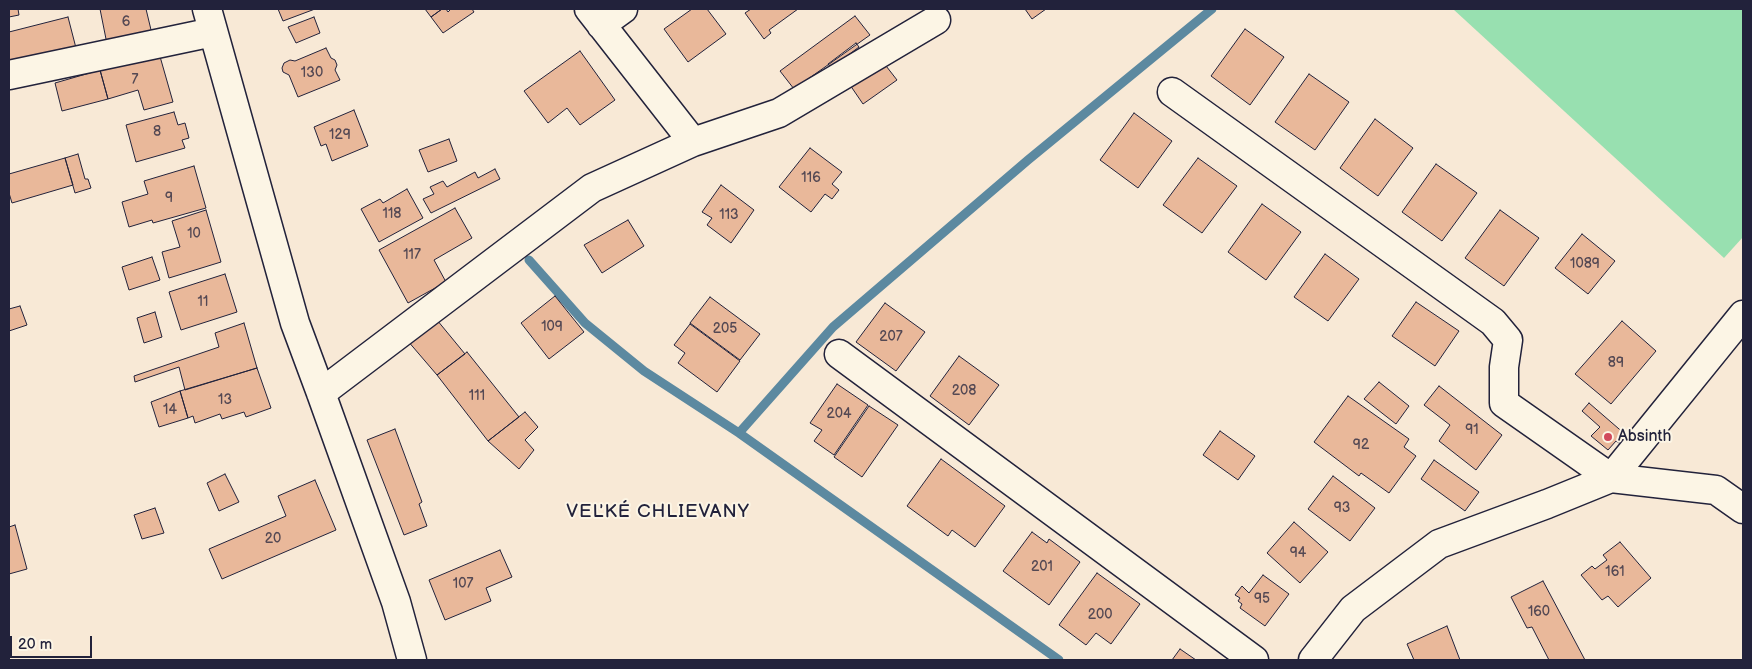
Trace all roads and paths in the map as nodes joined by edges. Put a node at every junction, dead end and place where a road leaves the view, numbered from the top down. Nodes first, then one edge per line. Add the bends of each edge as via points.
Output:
1 (623, 9) edge
2 (595, 17) edge
3 (936, 20) dead end
4 (210, 21) edge
5 (9, 75) edge
6 (1172, 92) dead end
7 (693, 142) junction
8 (1743, 315) edge
9 (839, 354) dead end
10 (322, 393) junction
11 (1611, 478) junction
12 (1743, 509) edge
13 (412, 660) edge
14 (1254, 660) edge
15 (1313, 660) edge

1 - 2 street
2 - 7 street
3 - 7 street via 779,113
4 - 5 street
4 - 10 street via 295,323
6 - 11 street via 1493,322 1508,340 1504,403
7 - 10 street via 592,188
8 - 11 street
9 - 14 street
10 - 13 street via 396,602
11 - 12 street via 1716,490
11 - 15 street via 1439,544 1353,609

